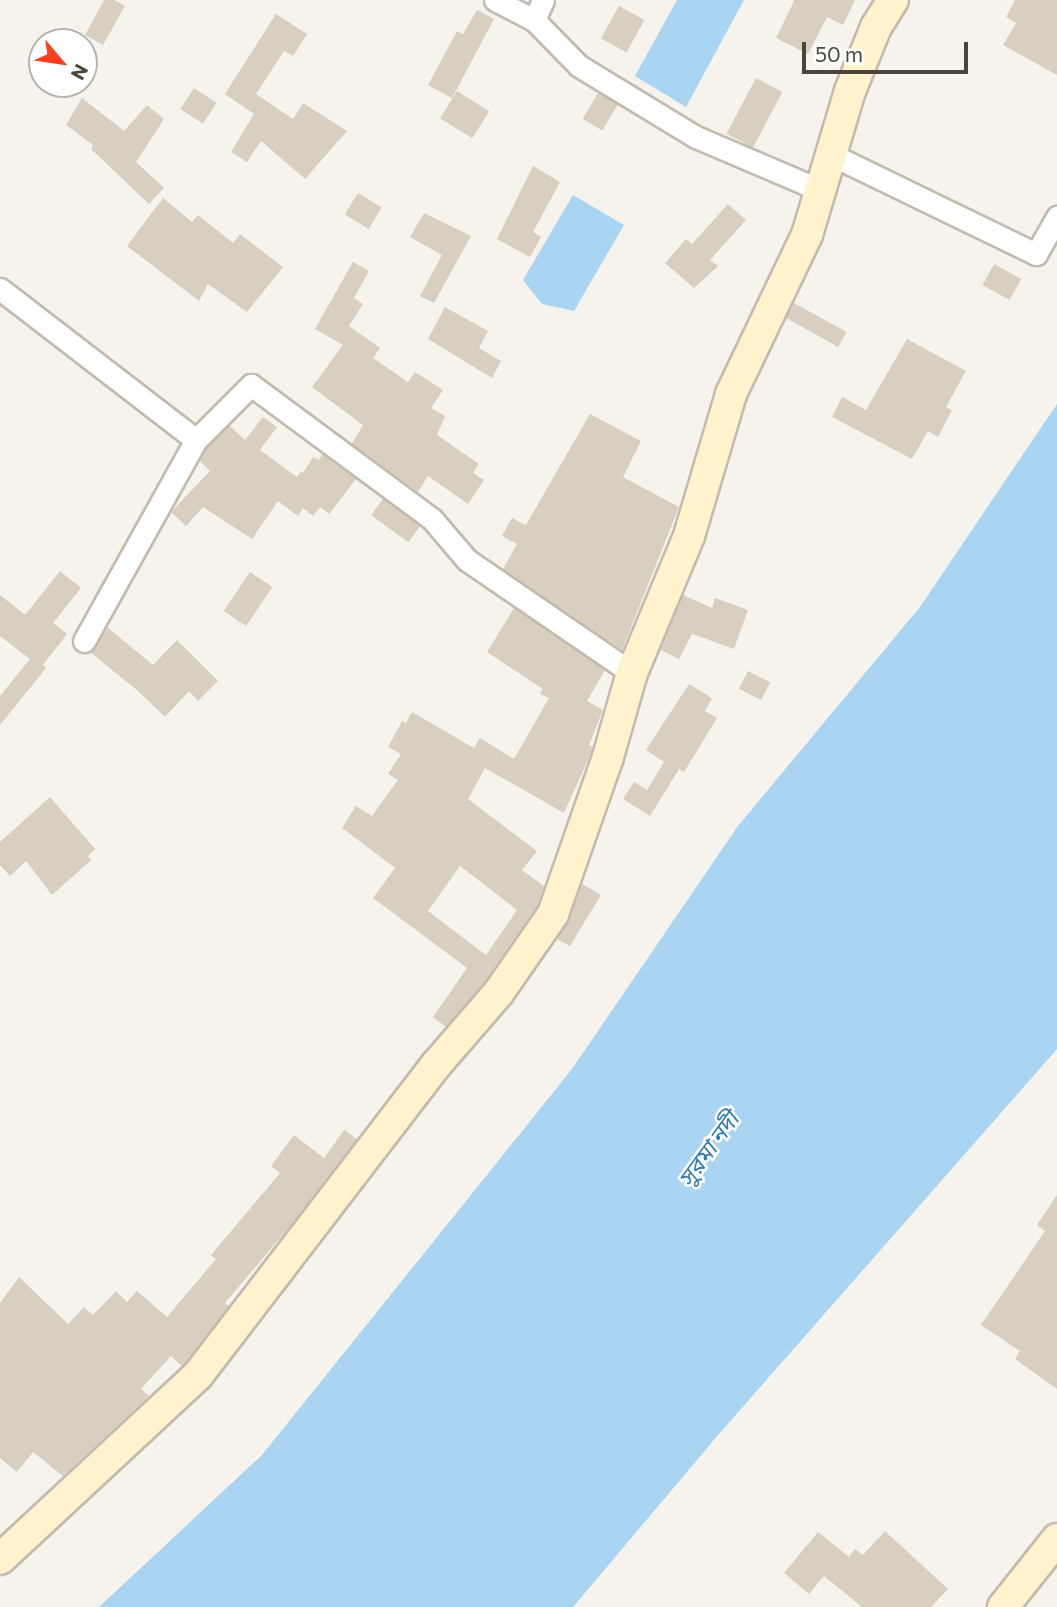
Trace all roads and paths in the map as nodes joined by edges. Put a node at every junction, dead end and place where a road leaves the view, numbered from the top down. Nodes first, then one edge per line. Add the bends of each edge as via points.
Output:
1 (495, 0) edge
2 (543, 0) edge
3 (892, 0) edge
4 (534, 20) junction
5 (832, 155) junction
6 (820, 190) junction
7 (1057, 217) edge
8 (0, 289) edge
9 (196, 440) junction
10 (85, 641) dead end
11 (632, 673) junction
12 (1057, 1539) edge
13 (0, 1559) edge
14 (1003, 1607) edge

1 - 4 street
2 - 4 street
3 - 5 street via 850,92
4 - 6 street via 579,66 696,136
5 - 6 street
5 - 7 street via 1036,254
6 - 11 street via 807,235 731,394 689,536
8 - 9 street
9 - 10 street
9 - 11 street via 251,386 432,519 467,559
11 - 13 street via 553,914 499,992 436,1065 198,1375
12 - 14 street

